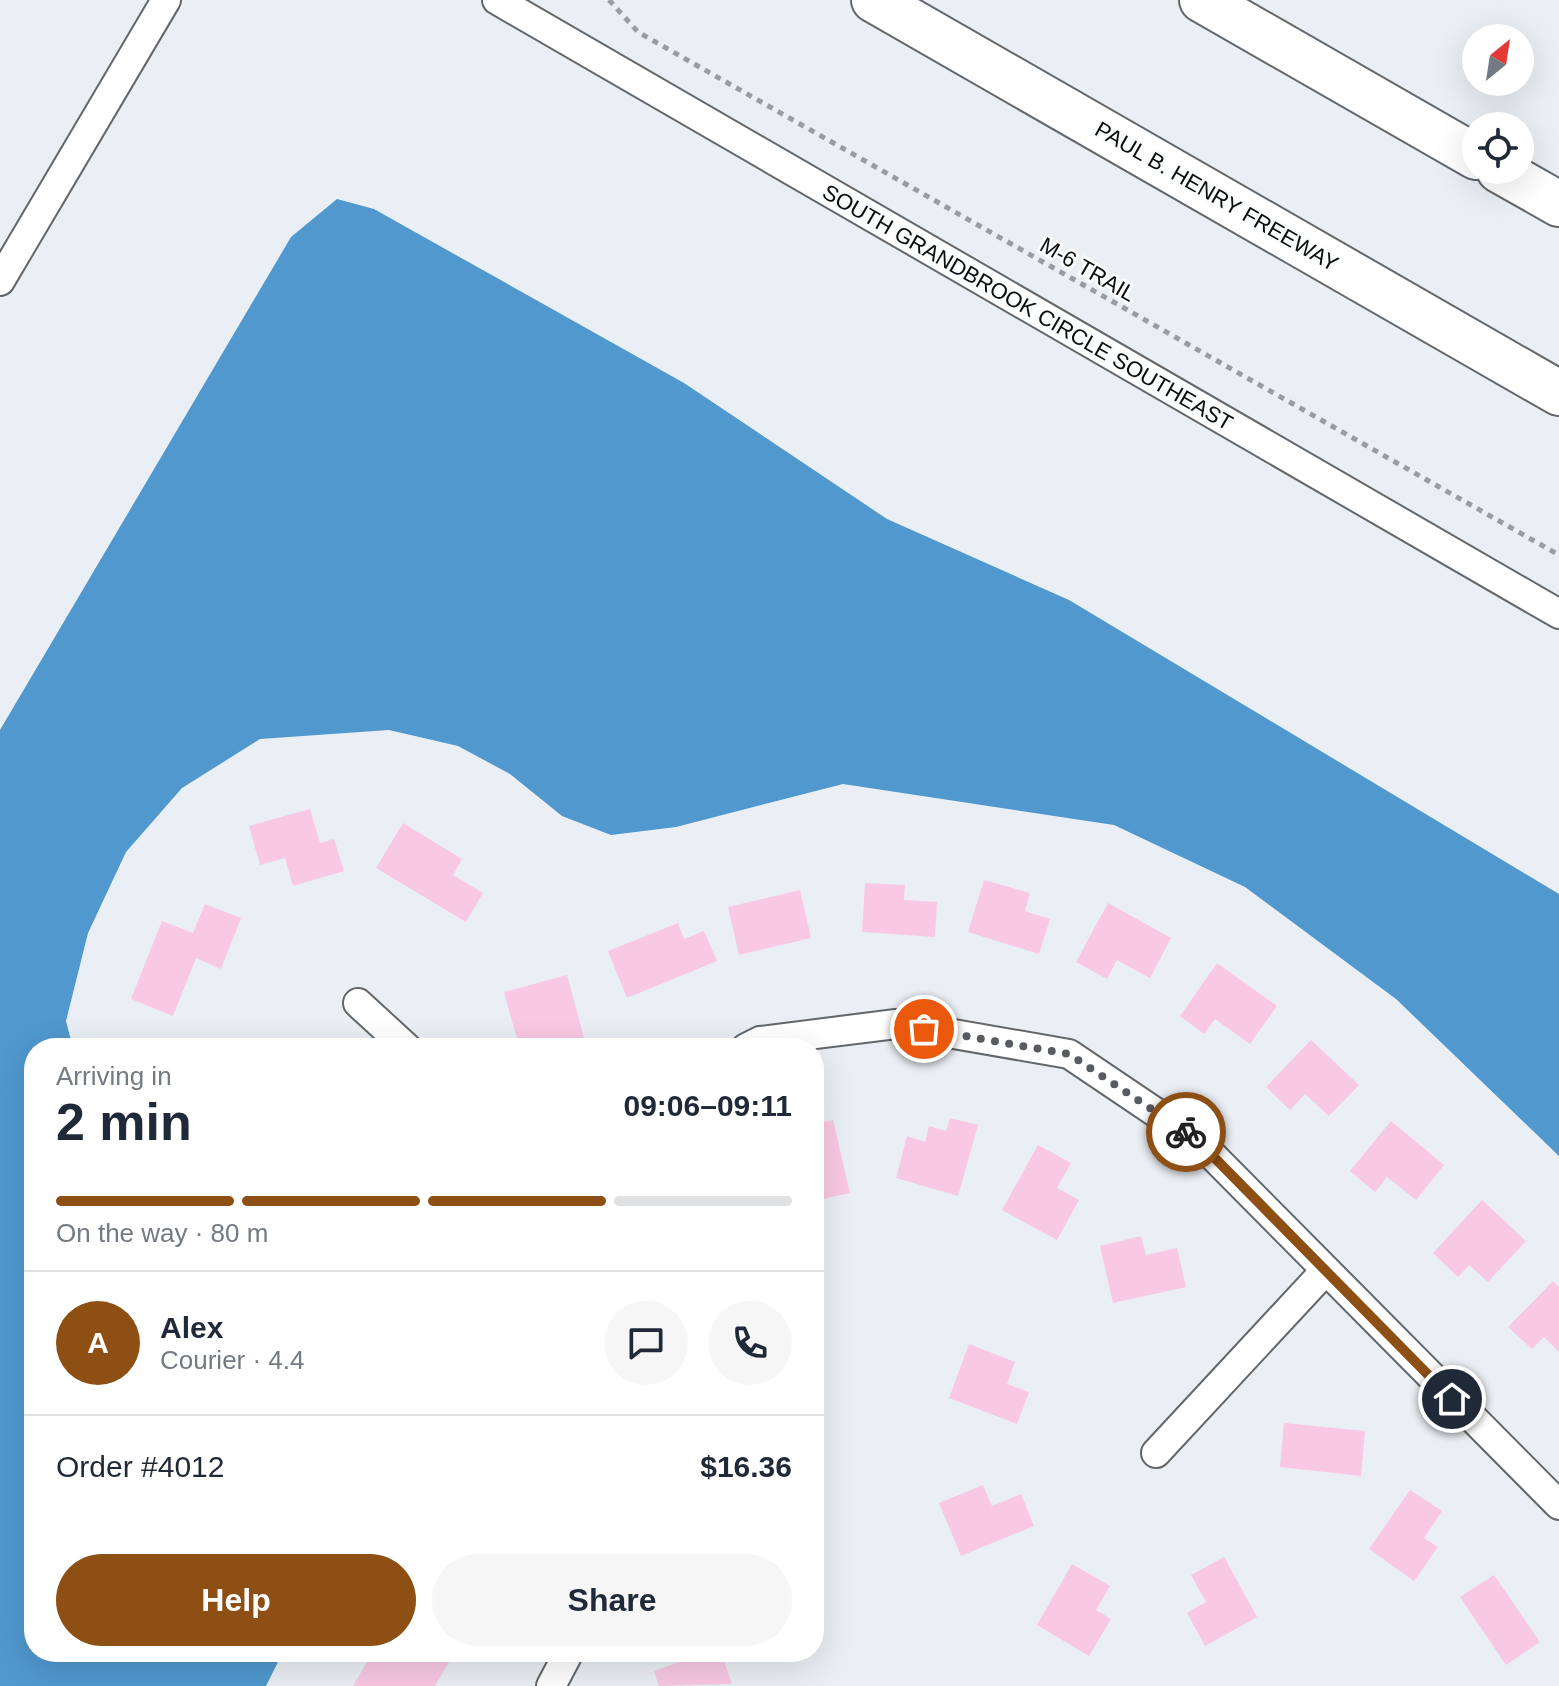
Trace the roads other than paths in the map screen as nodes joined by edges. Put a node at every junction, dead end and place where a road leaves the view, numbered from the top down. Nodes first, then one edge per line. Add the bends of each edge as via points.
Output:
1 (497, 0) edge
2 (874, 0) edge
3 (1202, 0) edge
4 (165, 1) edge
5 (1462, 149) edge
6 (1524, 184) edge
7 (1559, 204) edge
8 (2, 274) edge
9 (1559, 393) edge
10 (1559, 614) edge
11 (358, 1003) dead end
12 (396, 1038) edge
13 (784, 1038) edge
14 (1325, 1271) junction
15 (1156, 1453) dead end
16 (1559, 1505) edge
17 (564, 1662) edge
18 (551, 1686) edge

1 - 10 street, SOUTH GRANDBROOK CIRCLE SOUTHEAST
2 - 9 highway, PAUL B. HENRY FREEWAY
3 - 5 highway
4 - 8 street
6 - 7 highway
11 - 12 street
13 - 14 street via 896,1024 1069,1054 1198,1141
14 - 15 street
14 - 16 street
17 - 18 street

